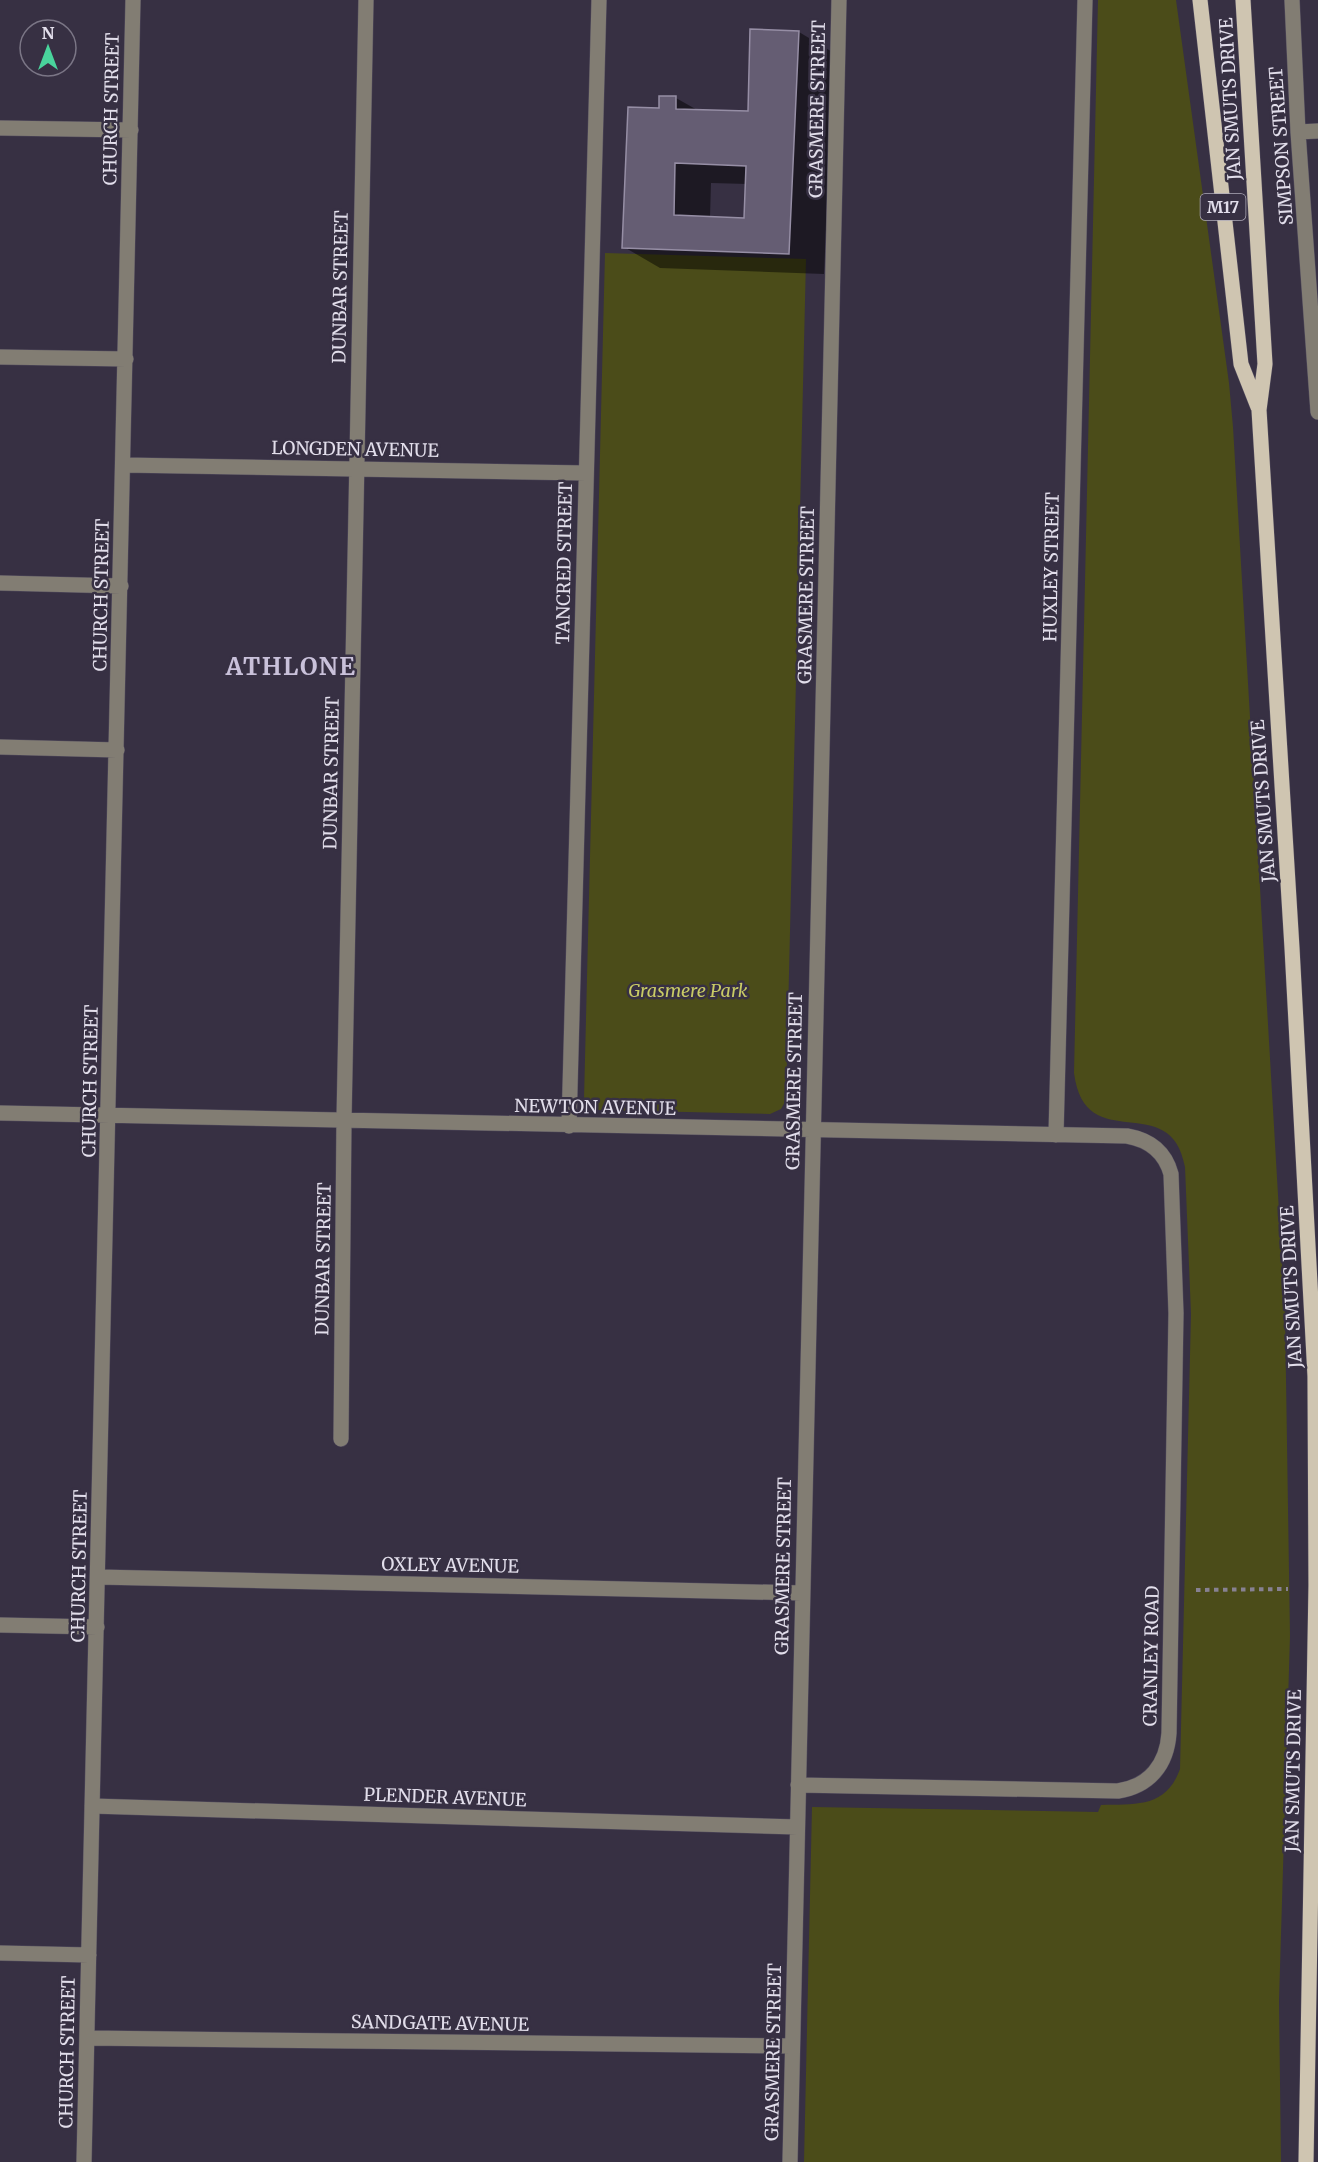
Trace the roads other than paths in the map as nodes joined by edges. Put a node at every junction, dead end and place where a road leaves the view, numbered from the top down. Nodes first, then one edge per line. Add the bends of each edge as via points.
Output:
1 (133, 0) edge
2 (366, 0) edge
3 (599, 0) edge
4 (839, 0) edge
5 (1085, 0) edge
6 (1200, 0) edge
7 (1243, 0) edge
8 (1292, 0) edge
9 (0, 128) edge
10 (130, 130) junction
11 (1318, 131) edge
12 (1298, 132) junction
13 (1314, 289) edge
14 (0, 357) edge
15 (126, 359) junction
16 (1258, 410) junction
17 (1318, 412) edge
18 (123, 465) junction
19 (356, 469) junction
20 (586, 473) junction
21 (0, 583) edge
22 (121, 586) junction
23 (0, 747) edge
24 (117, 750) junction
25 (0, 1113) edge
26 (109, 1115) junction
27 (344, 1120) junction
28 (569, 1126) junction
29 (812, 1131) junction
30 (1056, 1135) junction
31 (1171, 1174) joint
32 (341, 1439) dead end
33 (98, 1577) junction
34 (802, 1593) junction
35 (0, 1625) edge
36 (97, 1627) junction
37 (798, 1785) junction
38 (92, 1806) junction
39 (797, 1827) junction
40 (0, 1953) edge
41 (88, 1955) junction
42 (87, 2038) junction
43 (792, 2046) junction
44 (84, 2162) edge
45 (790, 2162) edge
46 (1306, 2162) edge

1 - 10 street, CHURCH STREET
2 - 19 street, DUNBAR STREET
3 - 20 street, TANCRED STREET
4 - 29 street, GRASMERE STREET
5 - 30 street, HUXLEY STREET
6 - 16 main road, JAN SMUTS DRIVE / M17 via 1241,364
7 - 16 main road, JAN SMUTS DRIVE / M17 via 1265,364
8 - 12 street, SIMPSON STREET
9 - 10 street
10 - 15 street, CHURCH STREET
11 - 12 street
12 - 13 street, SIMPSON STREET
13 - 17 street, SIMPSON STREET
14 - 15 street
15 - 18 street, CHURCH STREET
16 - 46 main road, JAN SMUTS DRIVE / M17 via 1315,1376 1316,1585
18 - 19 street, LONGDEN AVENUE
18 - 22 street, CHURCH STREET
19 - 20 street, LONGDEN AVENUE
19 - 27 street, DUNBAR STREET
20 - 28 street, TANCRED STREET
21 - 22 street
22 - 24 street, CHURCH STREET
23 - 24 street
24 - 26 street, CHURCH STREET
25 - 26 street, NEWTON AVENUE
26 - 27 street, NEWTON AVENUE
26 - 33 street, CHURCH STREET
27 - 28 street, NEWTON AVENUE
27 - 32 street, DUNBAR STREET
28 - 29 street, NEWTON AVENUE
29 - 30 street, NEWTON AVENUE
29 - 34 street, GRASMERE STREET
30 - 31 street, NEWTON AVENUE via 1139,1138 1158,1150
31 - 37 street, CRANLEY ROAD via 1176,1313 1168,1746 1164,1760 1148,1780 1118,1791
33 - 34 street, OXLEY AVENUE
33 - 36 street, CHURCH STREET
34 - 37 street, GRASMERE STREET
35 - 36 street
36 - 38 street, CHURCH STREET
37 - 39 street, GRASMERE STREET
38 - 39 street, PLENDER AVENUE
38 - 41 street, CHURCH STREET
39 - 43 street, GRASMERE STREET
40 - 41 street
41 - 42 street, CHURCH STREET
42 - 43 street, SANDGATE AVENUE
42 - 44 street, CHURCH STREET
43 - 45 street, GRASMERE STREET

